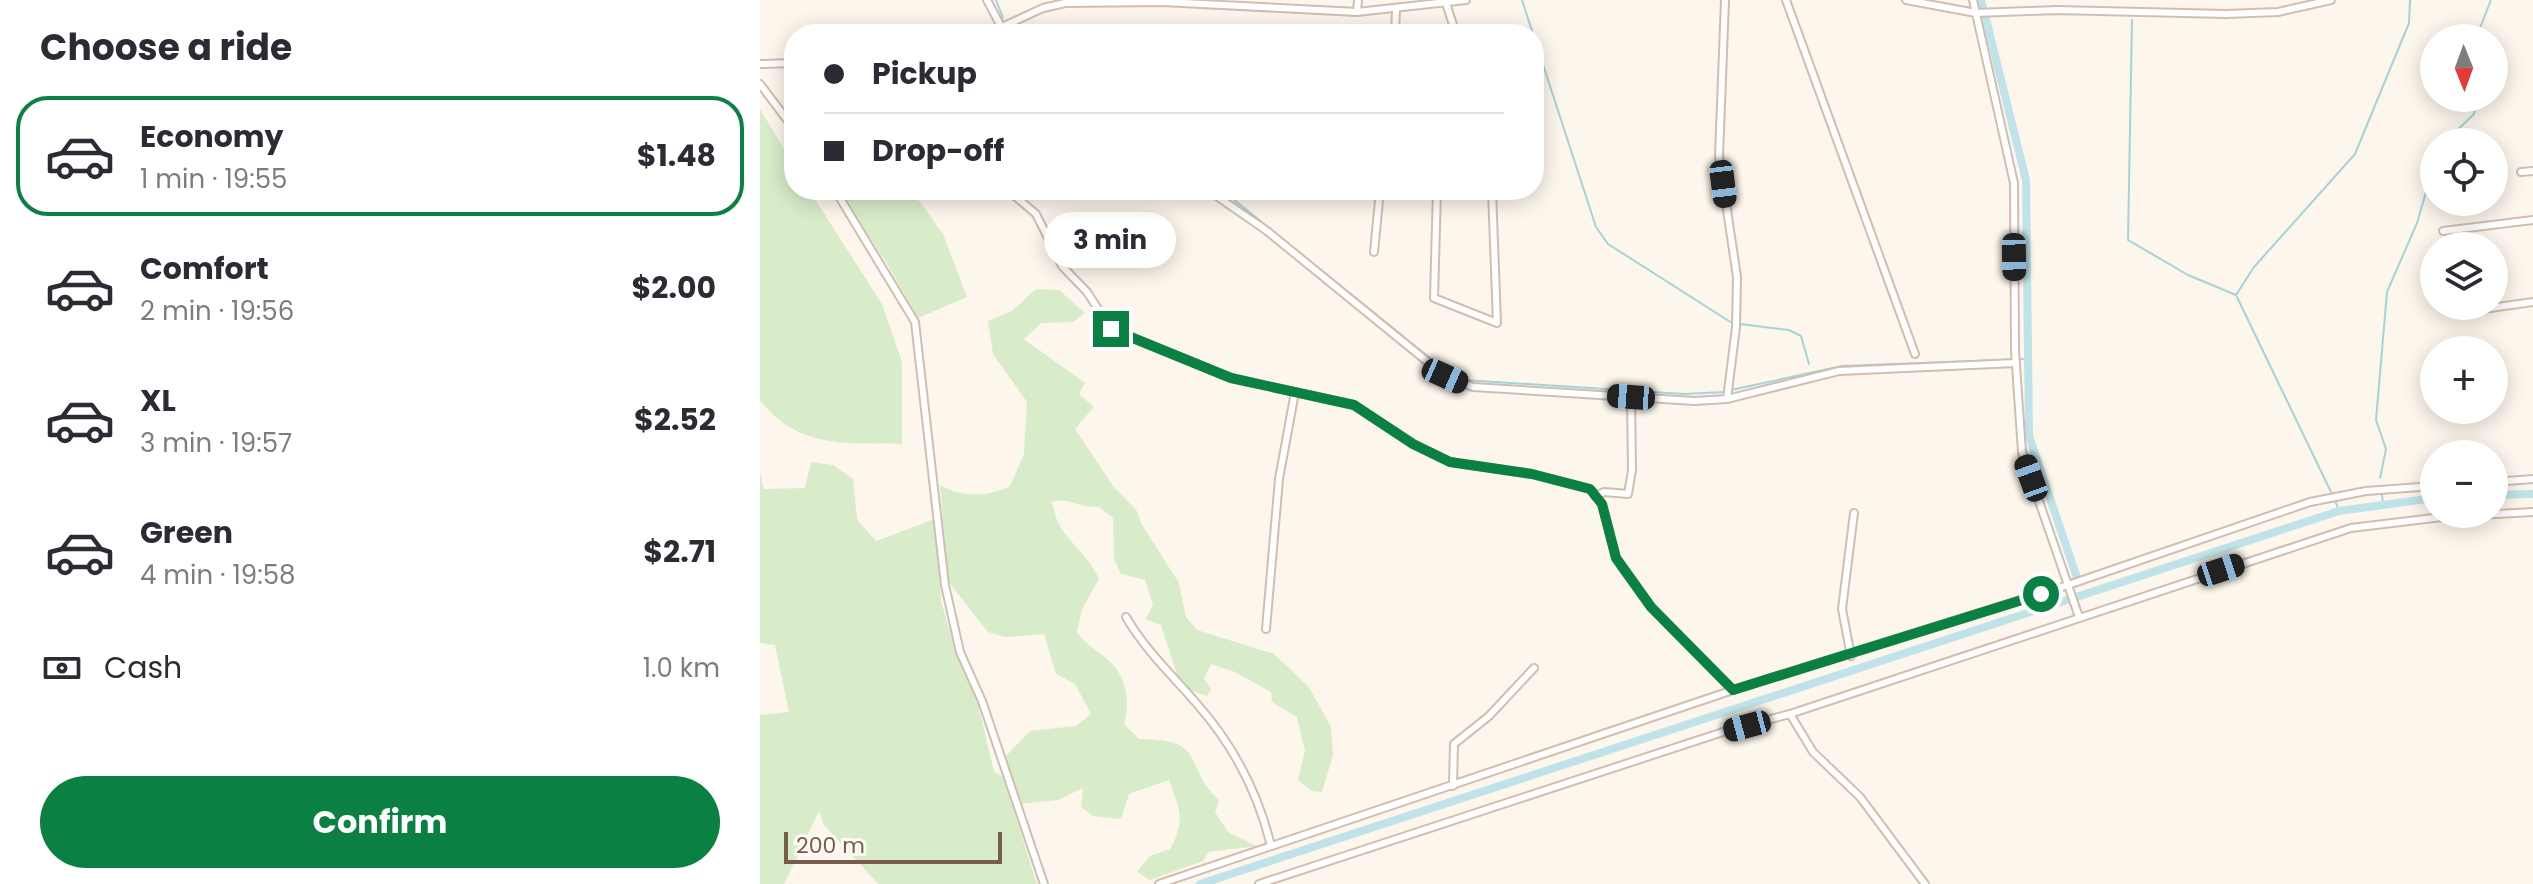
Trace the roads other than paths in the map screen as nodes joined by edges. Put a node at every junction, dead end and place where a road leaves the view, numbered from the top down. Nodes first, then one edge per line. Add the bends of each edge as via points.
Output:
1 (987, 0) edge
2 (1358, 0) edge
3 (1466, 0) edge
4 (1725, 0) edge
5 (1786, 0) edge
6 (1906, 0) edge
7 (1973, 0) edge
8 (2331, 0) edge
9 (1163, 1) edge
10 (1446, 3) junction
11 (1396, 9) junction
12 (1357, 12) junction
13 (1976, 13) junction
14 (999, 24) edge
15 (1014, 24) edge
16 (1395, 24) edge
17 (1453, 24) edge
18 (784, 63) edge
19 (760, 64) edge
20 (760, 84) edge
21 (784, 116) edge
22 (2533, 171) edge
23 (2521, 172) dead end
24 (841, 200) edge
25 (1020, 200) edge
26 (1222, 200) edge
27 (1379, 200) edge
28 (1437, 200) edge
29 (1492, 200) edge
30 (2533, 220) edge
31 (2443, 231) dead end
32 (1374, 252) dead end
33 (2533, 302) edge
34 (2508, 306) edge
35 (1915, 354) dead end
36 (2016, 362) junction
37 (1295, 392) junction
38 (1631, 397) junction
39 (1727, 399) junction
40 (2533, 479) edge
41 (2508, 481) edge
42 (2420, 487) edge
43 (1595, 496) junction
44 (2533, 512) edge
45 (1854, 513) dead end
46 (2068, 585) junction
47 (2078, 614) junction
48 (1126, 617) dead end
49 (1266, 629) dead end
50 (1851, 656) junction
51 (1534, 668) dead end
52 (1733, 690) junction
53 (1790, 714) junction
54 (1453, 786) junction
55 (1271, 846) junction
56 (1044, 884) edge
57 (1159, 884) edge
58 (1259, 884) edge
59 (1925, 884) edge

1 - 14 street
2 - 12 street
3 - 10 street
4 - 39 street via 1719,156 1737,277
5 - 35 street
6 - 13 street
7 - 13 street
8 - 13 street via 2278,12 2226,14
9 - 12 street
9 - 15 street via 1065,3
10 - 11 street
10 - 17 street
11 - 12 street
11 - 16 street
13 - 36 street via 2014,183
18 - 19 street
20 - 21 street
22 - 23 street
24 - 56 street via 915,322 945,585 960,652 982,701
25 - 37 street via 1036,214 1062,266 1111,329 1231,378
26 - 38 street via 1445,376 1473,387
27 - 32 street
28 - 29 street via 1434,298 1497,323
30 - 31 street
33 - 34 street
36 - 39 street via 1839,371
36 - 46 street via 2022,452
37 - 43 street via 1354,405 1450,462 1532,474 1590,489
37 - 49 street via 1279,479
38 - 39 street
38 - 43 street via 1628,494
40 - 41 street
42 - 46 street via 2310,502
43 - 52 street via 1602,504 1616,558 1651,607
44 - 47 street via 2351,528
45 - 50 street via 1842,609
46 - 47 street
46 - 50 street
47 - 53 street
48 - 55 street via 1144,648 1199,706 1243,767
50 - 52 street
51 - 54 street via 1454,744
52 - 54 street
53 - 58 street
53 - 59 street via 1813,752 1860,797
54 - 55 street
55 - 57 street

